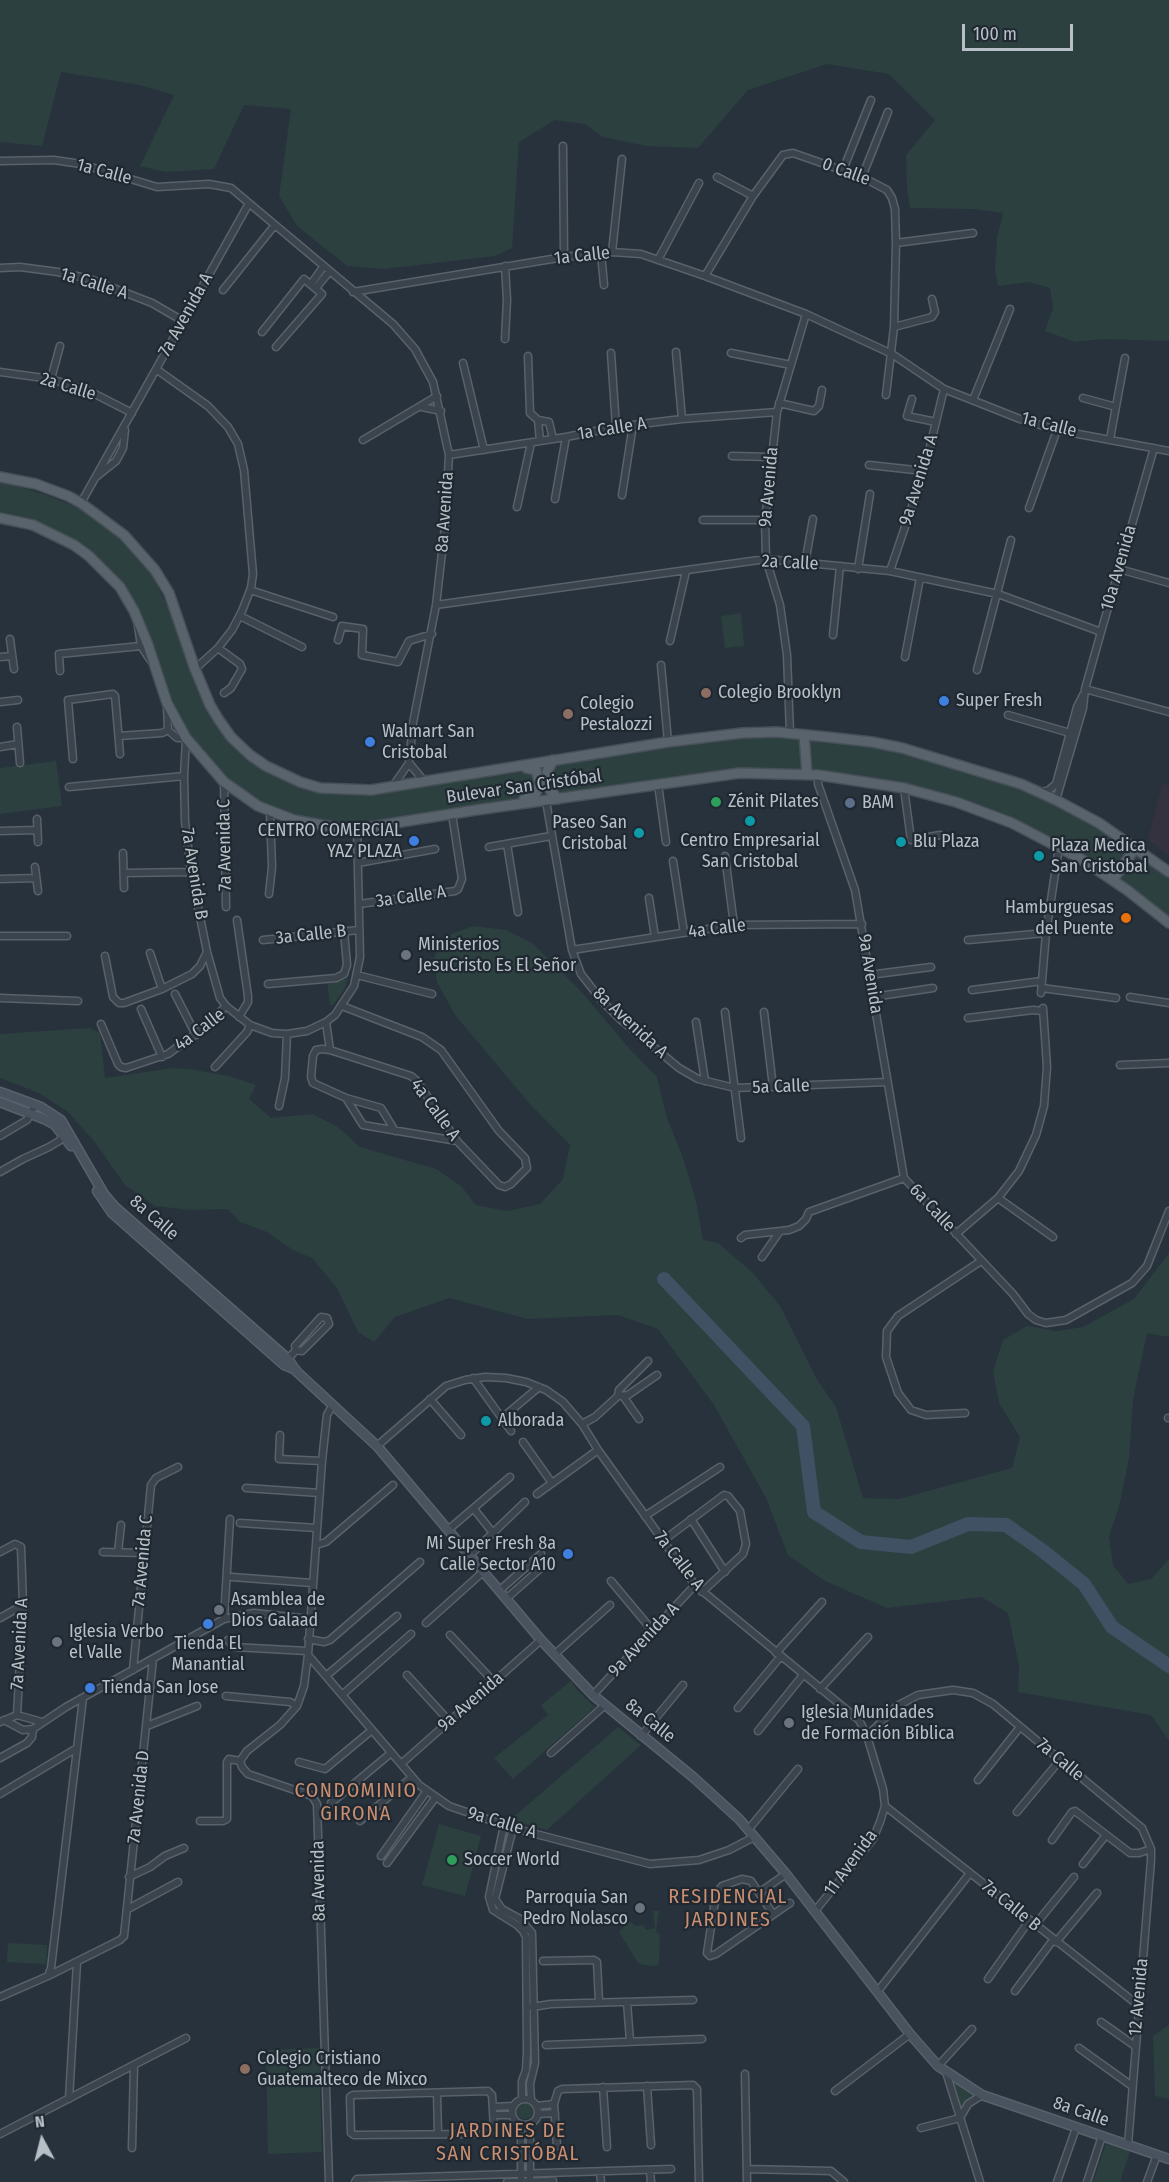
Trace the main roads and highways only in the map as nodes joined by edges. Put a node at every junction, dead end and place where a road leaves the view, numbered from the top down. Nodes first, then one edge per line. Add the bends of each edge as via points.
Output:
1 (0, 477) edge
2 (0, 518) edge
3 (804, 735) junction
4 (553, 760) junction
5 (514, 767) junction
6 (807, 774) junction
7 (558, 800) junction
8 (476, 810) junction
9 (1135, 848) junction
10 (1169, 872) edge
11 (1113, 880) junction
12 (1169, 923) edge

1 - 5 main road, Bulevar San Cristóbal via 68,496 124,535 155,570 169,593 210,705 225,728 266,766 320,788 371,790
2 - 8 main road, Bulevar San Cristóbal via 33,525 74,545 120,587 137,620 167,703 186,737 224,782 252,802 309,824 357,829
3 - 4 main road, Bulevar San Cristóbal via 742,733
3 - 6 main road
3 - 9 main road, Bulevar San Cristóbal via 902,748 1000,777 1041,792 1099,823
4 - 5 main road, Bulevar San Cristóbal
4 - 7 main road via 547,772 550,790
5 - 8 main road via 536,770 540,784 534,797
6 - 7 main road, Bulevar San Cristóbal via 740,773
6 - 11 main road, Bulevar San Cristóbal via 904,788 956,802 1030,831
7 - 8 main road, Bulevar San Cristóbal
9 - 10 main road, Bulevar San Cristóbal
9 - 11 main road
11 - 12 main road, Bulevar San Cristóbal

